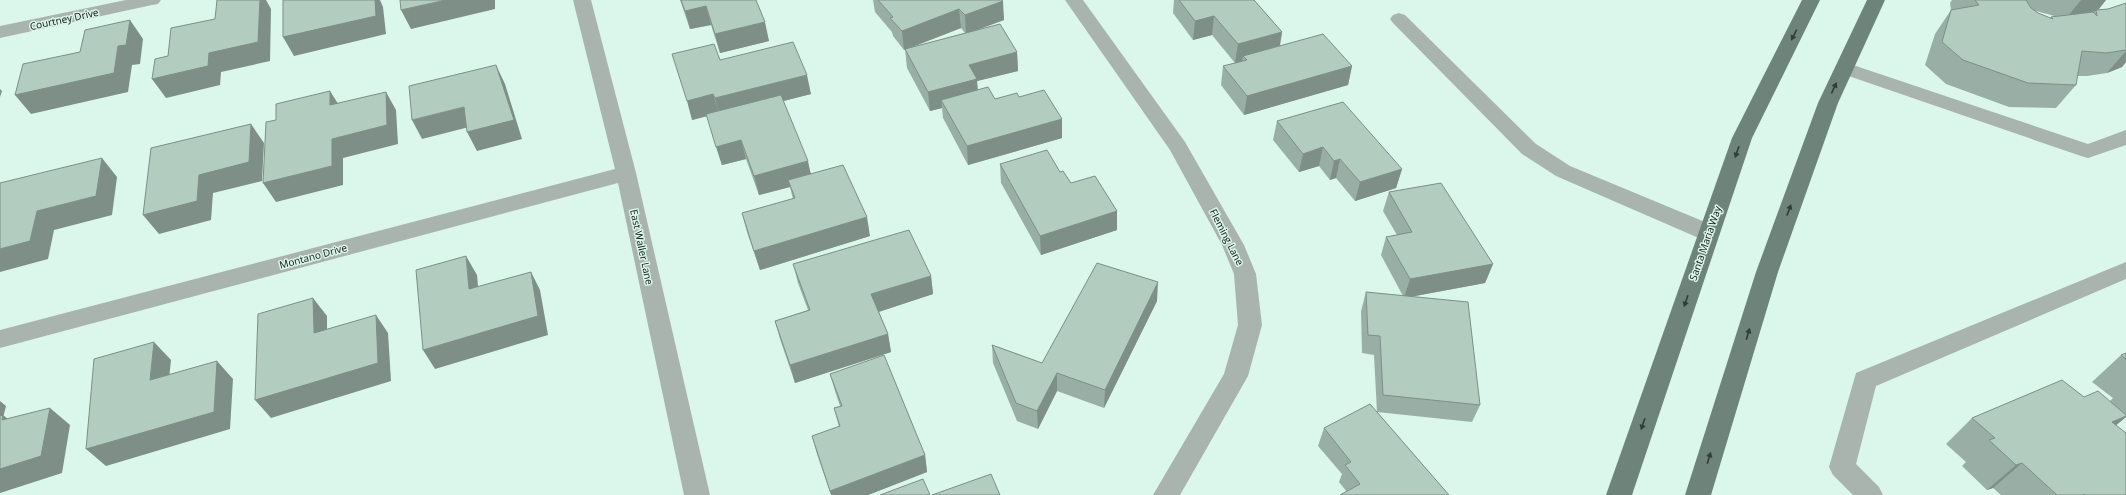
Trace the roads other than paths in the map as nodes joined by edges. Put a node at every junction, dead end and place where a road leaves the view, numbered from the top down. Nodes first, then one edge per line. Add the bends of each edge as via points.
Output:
1 (152, 0) edge
2 (582, 0) edge
3 (1074, 0) edge
4 (1811, 0) edge
5 (1876, 0) edge
6 (1399, 19) dead end
7 (0, 32) edge
8 (1844, 68) junction
9 (2126, 137) edge
10 (626, 173) junction
11 (1709, 233) junction
12 (2126, 270) edge
13 (0, 339) edge
14 (697, 495) edge
15 (1166, 495) edge
16 (1619, 495) edge
17 (1698, 495) edge
18 (1870, 495) edge

1 - 7 street, Courtney Drive
2 - 10 street, East Waller Lane
3 - 15 street, Fleming Lane via 1178,147 1233,245 1245,274 1250,325 1236,376
4 -> 11 main road, Santa Maria Way via 1742,138
5 - 8 main road
6 - 11 street via 1529,149 1563,171
8 - 9 street via 2088,151
17 -> 8 main road via 1767,272 1828,103
10 - 13 street, Montano Drive
10 - 14 street, East Waller Lane
11 -> 16 main road, Santa Maria Way
12 - 18 street via 1865,380 1842,467

